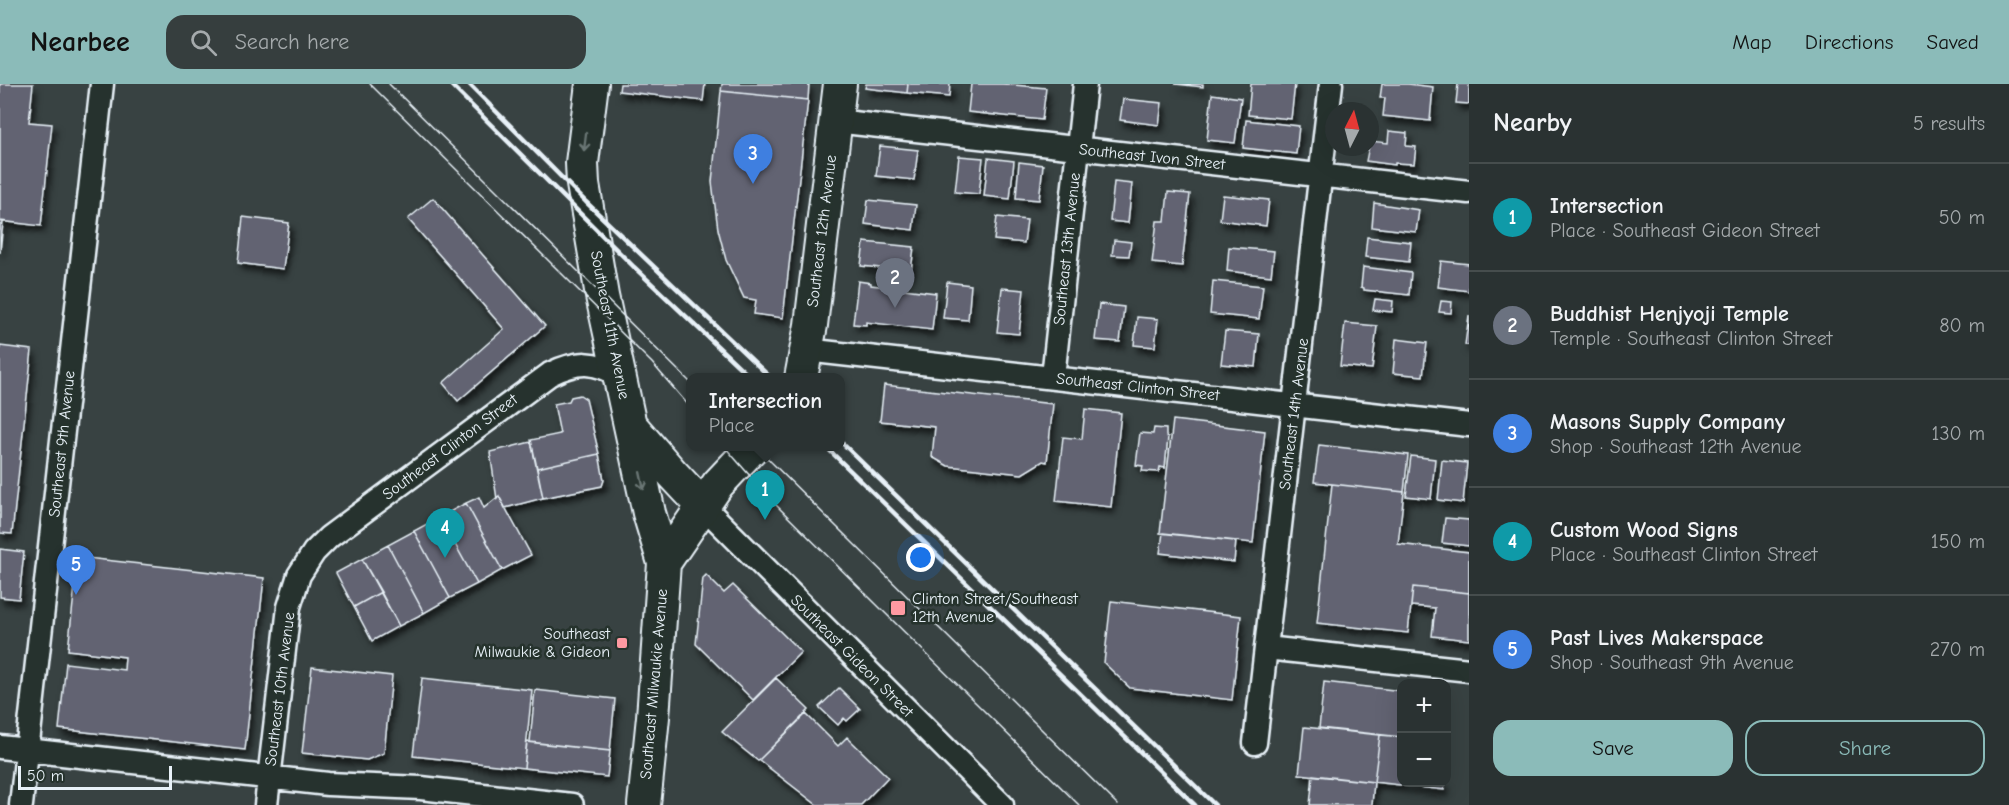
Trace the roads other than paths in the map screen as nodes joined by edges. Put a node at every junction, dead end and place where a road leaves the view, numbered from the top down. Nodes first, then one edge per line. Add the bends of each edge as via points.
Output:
1 (102, 84) edge
2 (592, 84) edge
3 (840, 84) edge
4 (1085, 84) edge
5 (1331, 84) edge
6 (836, 121) junction
7 (1078, 149) junction
8 (1321, 176) junction
9 (1469, 192) edge
10 (803, 364) edge
11 (620, 376) junction
12 (1053, 377) junction
13 (1295, 404) junction
14 (630, 424) junction
15 (1469, 425) edge
16 (750, 451) edge
17 (703, 506) junction
18 (664, 563) junction
19 (299, 575) joint
20 (1266, 648) junction
21 (1469, 670) edge
22 (1255, 743) dead end
23 (0, 747) edge
24 (27, 750) junction
25 (269, 778) junction
26 (21, 805) edge
27 (266, 805) edge
28 (572, 805) edge
29 (644, 805) edge
30 (1002, 805) edge

1 - 24 street, Southeast 9th Avenue
2 -> 11 main road, Southeast 11th Avenue via 583,184
3 - 6 main road, Southeast 12th Avenue
4 - 7 street, Southeast 13th Avenue
5 - 8 street, Southeast 14th Avenue
6 - 7 street, Southeast Ivon Street
6 - 10 main road, Southeast 12th Avenue
7 - 8 street, Southeast Ivon Street
7 - 12 street, Southeast 13th Avenue
8 - 9 street, Southeast Ivon Street
8 - 13 street, Southeast 14th Avenue
10 - 12 street, Southeast Clinton Street
11 - 14 main road, Southeast 11th Avenue
11 - 19 street, Southeast Clinton Street via 591,363 550,374 329,537
12 - 13 street, Southeast Clinton Street
13 - 15 street, Southeast Clinton Street
13 - 20 street, Southeast 14th Avenue
14 - 17 main road
14 -> 18 main road, Southeast 11th Avenue
16 - 17 main road
17 - 18 main road
17 - 30 street, Southeast Gideon Street
18 - 29 main road, Southeast Milwaukie Avenue
19 - 25 street, Southeast 10th Avenue via 289,607
20 - 21 street
20 - 22 street, Southeast 14th Avenue
23 - 24 street
24 - 25 street
24 - 26 street, Southeast 9th Avenue
25 - 27 street, Southeast 10th Avenue
25 - 28 street via 360,787 421,788

